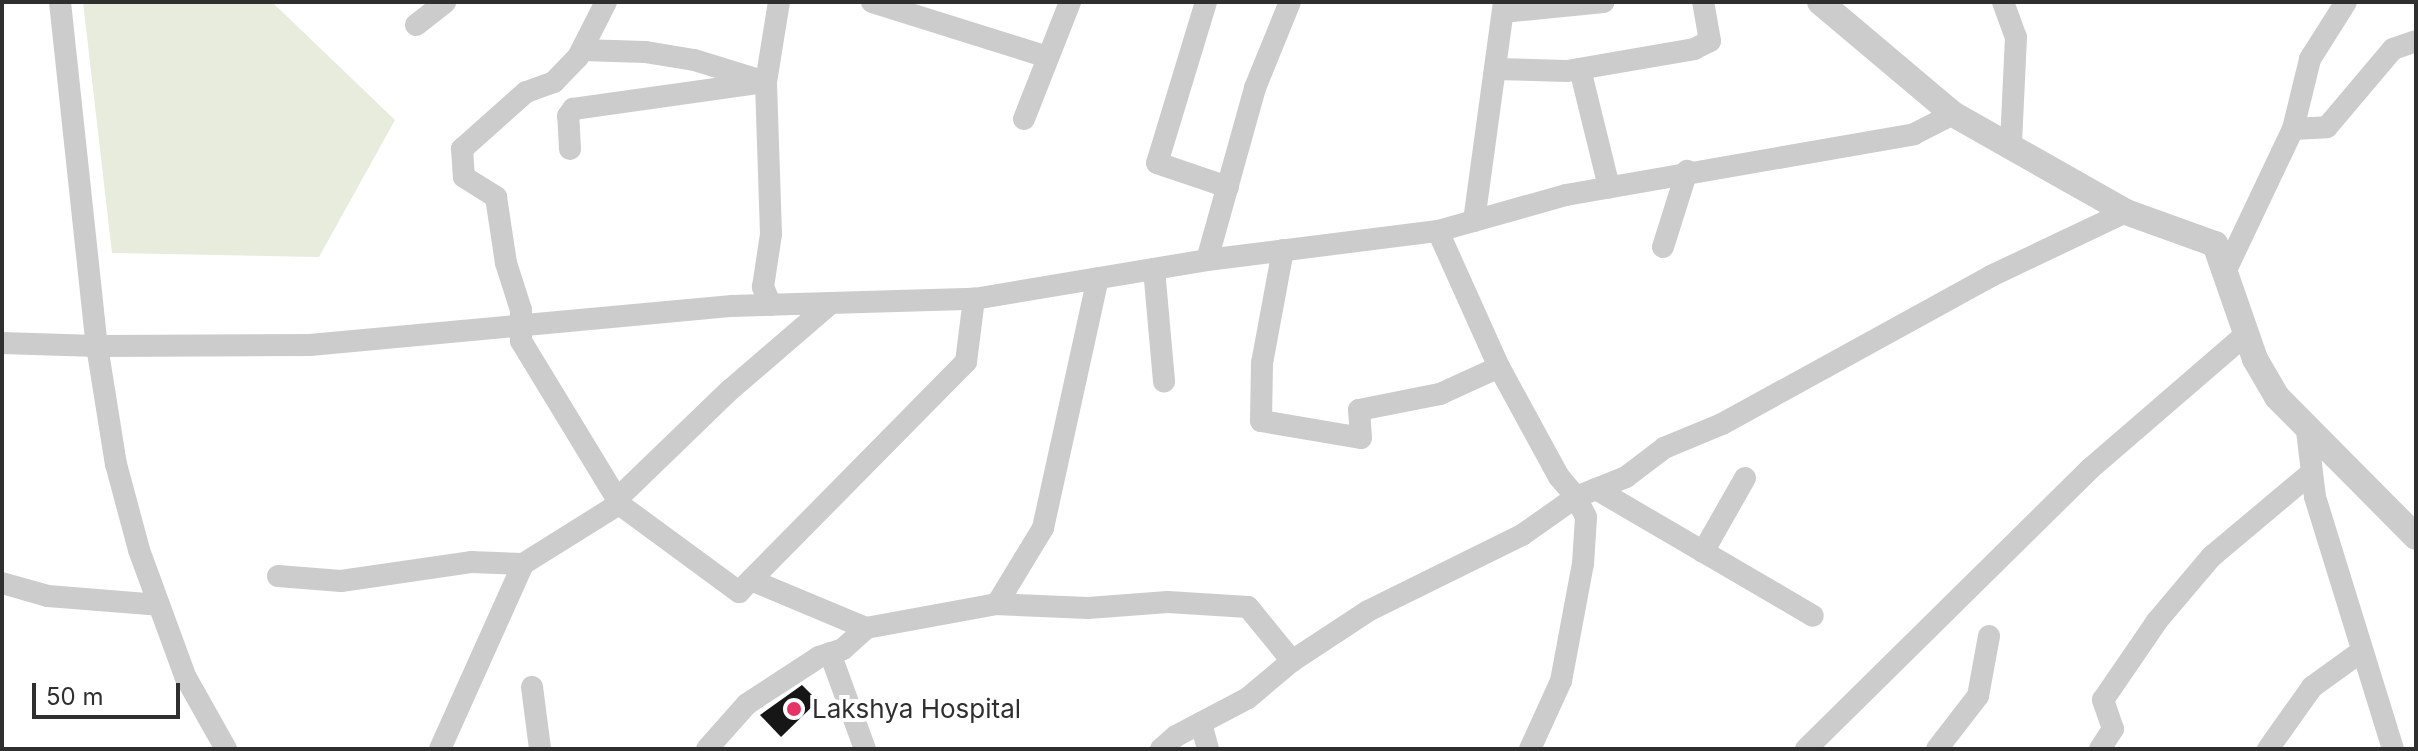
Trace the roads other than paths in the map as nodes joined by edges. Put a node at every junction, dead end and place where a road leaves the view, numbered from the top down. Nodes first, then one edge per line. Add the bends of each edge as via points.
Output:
1 (60, 2) edge
2 (445, 2) edge
3 (606, 2) edge
4 (779, 2) edge
5 (872, 2) edge
6 (1070, 2) edge
7 (1206, 2) edge
8 (1290, 2) edge
9 (1604, 2) edge
10 (1703, 2) edge
11 (1820, 2) edge
12 (2003, 2) edge
13 (2346, 2) edge
14 (1503, 7) edge
15 (416, 25) dead end
16 (2416, 41) edge
17 (582, 50) junction
18 (1048, 57) junction
19 (1495, 69) junction
20 (1580, 69) junction
21 (766, 82) junction
22 (1953, 114) junction
23 (1024, 119) dead end
24 (2293, 129) junction
25 (2011, 145) junction
26 (570, 149) dead end
27 (1687, 171) junction
28 (1228, 187) junction
29 (1609, 187) junction
30 (2126, 212) junction
31 (1474, 221) junction
32 (1438, 231) junction
33 (1663, 247) dead end
34 (1283, 250) junction
35 (1207, 260) junction
36 (1154, 269) junction
37 (2226, 270) junction
38 (1098, 278) junction
39 (974, 299) junction
40 (831, 303) junction
41 (771, 305) junction
42 (521, 324) junction
43 (2245, 335) junction
44 (2, 343) edge
45 (97, 346) junction
46 (1499, 367) junction
47 (1164, 382) dead end
48 (2307, 431) junction
49 (2310, 474) junction
50 (1745, 478) dead end
51 (1586, 493) junction
52 (618, 501) junction
53 (2416, 537) edge
54 (1703, 552) junction
55 (523, 564) junction
56 (278, 576) dead end
57 (751, 580) junction
58 (2, 583) edge
59 (995, 604) junction
60 (159, 605) junction
61 (1813, 616) dead end
62 (866, 628) junction
63 (1989, 636) dead end
64 (2362, 651) junction
65 (830, 653) junction
66 (1292, 661) junction
67 (532, 687) dead end
68 (1201, 723) junction
69 (226, 749) edge
70 (440, 749) edge
71 (540, 749) edge
72 (707, 749) edge
73 (865, 749) edge
74 (1161, 749) edge
75 (1208, 749) edge
76 (1530, 749) edge
77 (1806, 749) edge
78 (1937, 749) edge
79 (2100, 749) edge
80 (2268, 749) edge
81 (2393, 749) edge

1 - 45 street
2 - 15 street
3 - 17 street
4 - 21 street
5 - 18 street
6 - 18 street
7 - 28 street via 1157,163
8 - 28 street via 1255,88
9 - 14 street
10 - 20 street via 1710,41
11 - 22 street
12 - 25 street via 2016,37
13 - 24 street via 2310,59
14 - 19 street
16 - 24 street via 2393,49 2327,127
17 - 21 street via 694,60
17 - 42 street via 554,82 526,92 462,149 464,177 496,197
18 - 23 street
19 - 20 street
19 - 31 street
20 - 29 street
21 - 26 street via 573,109 568,116
21 - 41 street via 771,234 763,287
22 - 25 street
22 - 27 street via 1914,134
24 - 37 street
25 - 30 street
27 - 29 street
27 - 33 street
28 - 35 street
29 - 31 street
30 - 37 street via 2215,244
30 - 51 street via 1991,276
31 - 32 street
32 - 34 street
32 - 46 street
34 - 35 street
34 - 46 street via 1262,363 1261,421 1361,438 1359,410 1440,394
35 - 36 street
36 - 38 street
36 - 47 street
37 - 43 street
38 - 39 street
38 - 59 street via 1043,528
39 - 40 street
39 - 57 street via 966,362
40 - 41 street
40 - 52 street via 730,390
41 - 42 street
42 - 45 street via 310,345
42 - 52 street via 521,341
43 - 48 street via 2277,397
43 - 77 street via 2091,468
44 - 45 street
45 - 60 street via 116,464
46 - 51 street via 1559,477
48 - 49 street
48 - 53 street
49 - 64 street
49 - 79 street via 2211,557 2157,621 2103,700 2113,729
50 - 54 street
51 - 54 street
51 - 66 street via 1522,535 1368,611
51 - 76 street via 1561,681
52 - 55 street
52 - 57 street via 739,592
54 - 61 street
55 - 56 street via 471,562 341,581
55 - 70 street
57 - 62 street
58 - 60 street via 48,596
59 - 62 street
59 - 66 street via 1088,608 1168,602 1248,607
60 - 69 street via 185,676
62 - 65 street
63 - 78 street via 1978,696
64 - 80 street via 2312,687
64 - 81 street
65 - 72 street via 747,704
65 - 73 street
66 - 68 street via 1248,698
67 - 71 street
68 - 74 street
68 - 75 street

